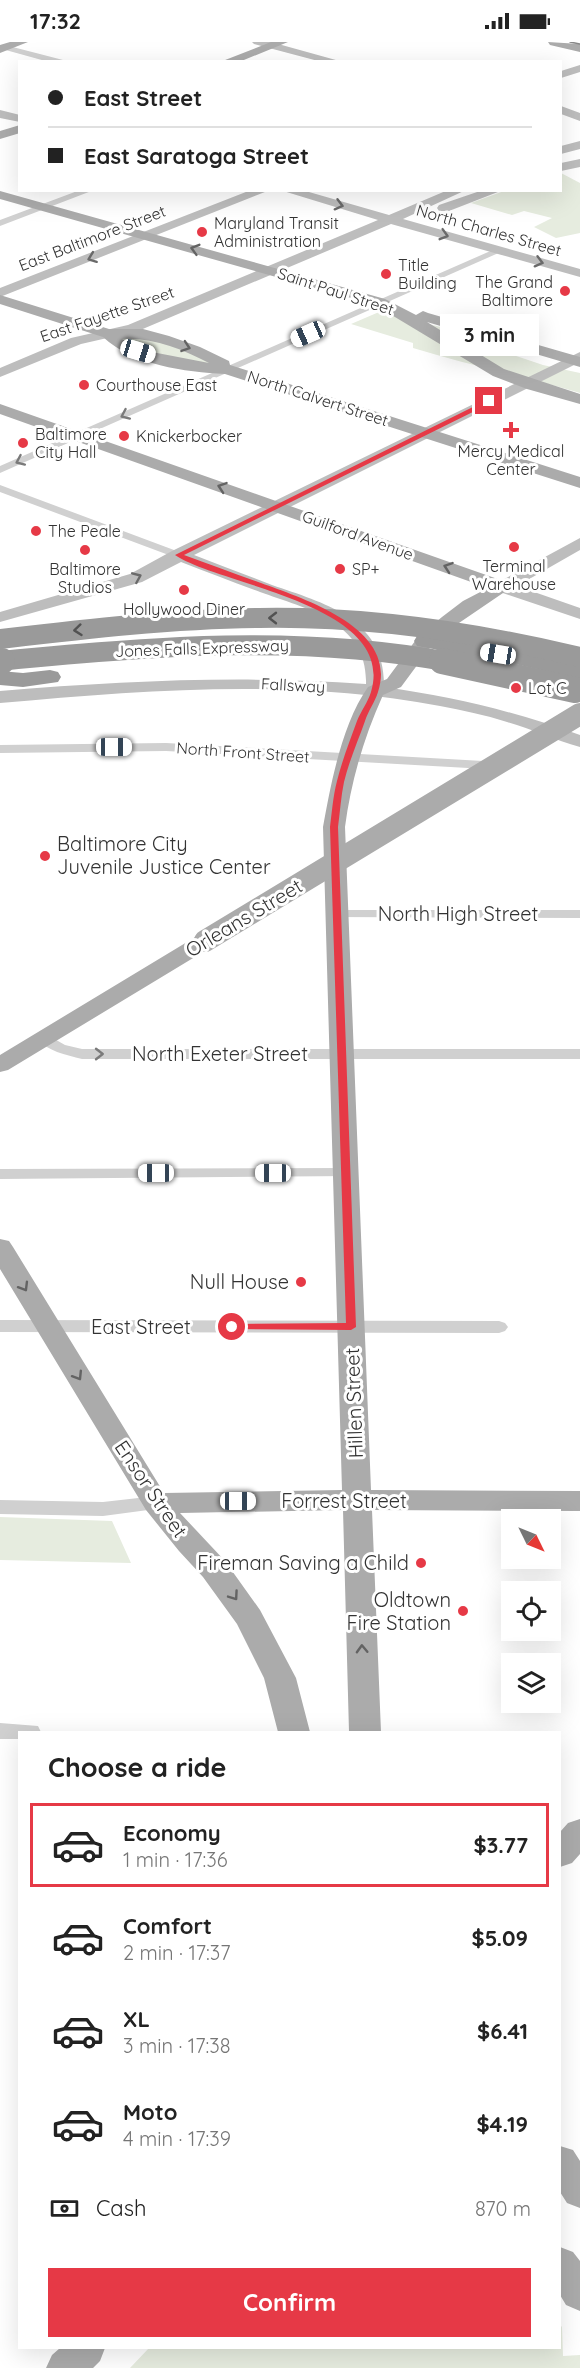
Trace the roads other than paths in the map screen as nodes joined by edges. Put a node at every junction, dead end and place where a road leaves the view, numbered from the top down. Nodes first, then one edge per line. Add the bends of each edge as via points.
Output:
1 (22, 42) edge
2 (258, 42) edge
3 (554, 42) edge
4 (277, 44) edge
5 (2, 48) edge
6 (580, 48) edge
7 (52, 60) edge
8 (232, 60) edge
9 (331, 60) edge
10 (580, 68) edge
11 (562, 75) edge
12 (562, 110) edge
13 (0, 114) edge
14 (580, 117) edge
15 (18, 118) edge
16 (562, 121) edge
17 (580, 127) edge
18 (18, 130) edge
19 (0, 135) edge
20 (580, 145) edge
21 (562, 150) edge
22 (580, 157) edge
23 (562, 162) edge
24 (580, 163) edge
25 (562, 167) edge
26 (85, 192) edge
27 (259, 192) edge
28 (293, 192) edge
29 (455, 192) edge
30 (491, 192) edge
31 (0, 195) edge
32 (44, 208) junction
33 (392, 219) junction
34 (0, 223) edge
35 (146, 236) junction
36 (498, 251) junction
37 (271, 271) junction
38 (580, 273) edge
39 (0, 294) edge
40 (0, 299) edge
41 (380, 302) junction
42 (108, 334) junction
43 (575, 362) edge
44 (227, 369) junction
45 (0, 373) edge
46 (526, 383) junction
47 (580, 399) edge
48 (0, 409) edge
49 (426, 433) junction
50 (78, 436) junction
51 (0, 470) edge
52 (580, 483) edge
53 (0, 488) edge
54 (277, 507) junction
55 (580, 543) edge
56 (178, 555) junction
57 (503, 587) junction
58 (315, 606) junction
59 (580, 614) edge
60 (0, 617) edge
61 (449, 621) junction
62 (0, 639) edge
63 (425, 641) junction
64 (515, 657) junction
65 (580, 657) edge
66 (0, 661) edge
67 (580, 672) edge
68 (0, 678) edge
69 (375, 691) junction
70 (580, 692) edge
71 (0, 697) edge
72 (580, 705) edge
73 (580, 714) edge
74 (546, 728) junction
75 (580, 741) edge
76 (0, 749) edge
77 (346, 759) junction
78 (336, 914) junction
79 (580, 914) edge
80 (44, 1038) junction
81 (341, 1053) junction
82 (580, 1054) edge
83 (0, 1065) edge
84 (345, 1173) junction
85 (0, 1174) edge
86 (0, 1247) edge
87 (0, 1326) edge
88 (47, 1327) junction
89 (351, 1327) junction
90 (499, 1327) dead end
91 (357, 1500) junction
92 (580, 1501) edge
93 (156, 1503) junction
94 (0, 1507) edge
95 (0, 1731) edge
96 (294, 1731) edge
97 (365, 1731) edge
98 (18, 1732) edge
99 (580, 1832) edge
100 (561, 1853) edge
101 (561, 2163) edge
102 (580, 2191) edge
103 (561, 2265) edge
104 (580, 2292) edge
105 (85, 2349) edge
106 (66, 2368) edge

1 - 5 main road
2 - 4 main road
3 - 6 main road
4 - 8 main road
4 - 9 main road
5 - 7 street
10 - 11 main road
12 - 14 main road
13 - 15 main road
16 - 17 main road
18 - 19 main road
20 - 21 main road
22 - 23 main road
24 - 25 main road
26 - 32 street
27 - 35 main road, East Baltimore Street
28 -> 33 main road, North Charles Street
29 - 33 main road
30 - 33 main road via 445,208
31 - 32 main road, Saint Paul Street
32 - 34 street
32 - 35 main road, Saint Paul Street
33 -> 36 main road, North Charles Street
33 - 37 main road, East Fayette Street
37 -> 35 main road, Saint Paul Street
35 -> 39 main road, East Baltimore Street
36 -> 38 main road, North Charles Street
36 - 41 street
37 - 41 main road, Saint Paul Street
37 - 42 main road, East Fayette Street via 133,328
40 - 42 main road, North Calvert Street
41 - 43 main road
41 - 44 street
41 - 46 main road, Saint Paul Street via 489,368
42 -> 44 main road, North Calvert Street via 125,347 162,359 205,369
42 - 45 main road, East Fayette Street via 76,341
43 - 46 main road
44 - 49 main road, North Calvert Street
44 -> 50 street
46 - 47 main road, Saint Paul Street
46 - 49 main road
48 - 50 main road, Guilford Avenue
49 - 52 main road, North Calvert Street
49 - 54 main road
50 -> 51 street
54 -> 50 main road, Guilford Avenue
53 - 56 street
54 - 56 main road
57 -> 54 main road, Guilford Avenue
55 - 57 main road
56 - 58 main road, Hillen Street
60 -> 56 main road via 121,583
57 - 59 main road, Guilford Avenue
57 - 61 main road
58 - 63 street
58 - 69 main road, Hillen Street via 355,631 364,642 376,670
61 - 63 main road
61 - 64 highway via 447,628 457,636
65 -> 62 highway, Jones Falls Expressway, bridge via 471,633 328,618 213,619
63 - 64 highway
63 - 69 main road via 394,683
64 - 67 highway
66 - 70 highway, Jones Falls Expressway, bridge via 187,645 311,645 440,660
68 - 72 highway via 23,680 215,662 299,660 438,674
69 - 71 main road, Fallsway via 277,684 190,684
69 - 74 main road, Fallsway via 458,705
69 - 77 main road, Hillen Street
73 - 80 main road, Orleans Street, bridge
74 - 75 main road, Fallsway
74 - 77 street, North Front Street via 486,765
76 - 77 street, North Front Street via 166,747
77 - 78 main road, Hillen Street via 334,827
78 - 79 street, North High Street
78 - 81 main road, Hillen Street
80 -> 81 street, North Exeter Street via 60,1048 82,1054
80 - 83 main road, Orleans Street
81 - 82 street, North Exeter Street
81 - 84 main road, Hillen Street
84 - 85 street
84 - 89 main road, Hillen Street
86 -> 88 main road, Ensor Street
87 - 88 street, East Street
88 - 89 street, East Street
88 -> 93 main road, Ensor Street
89 - 90 street, East Street
89 - 91 main road, Hillen Street
91 - 92 main road, Forrest Street
91 - 93 main road, Forrest Street
97 -> 91 main road, Hillen Street
93 - 94 street, Forrest Street via 103,1509
93 -> 96 main road, Ensor Street via 214,1569 249,1618 279,1678
95 - 98 street
99 - 100 main road
101 - 102 main road
103 - 104 main road
105 - 106 main road

